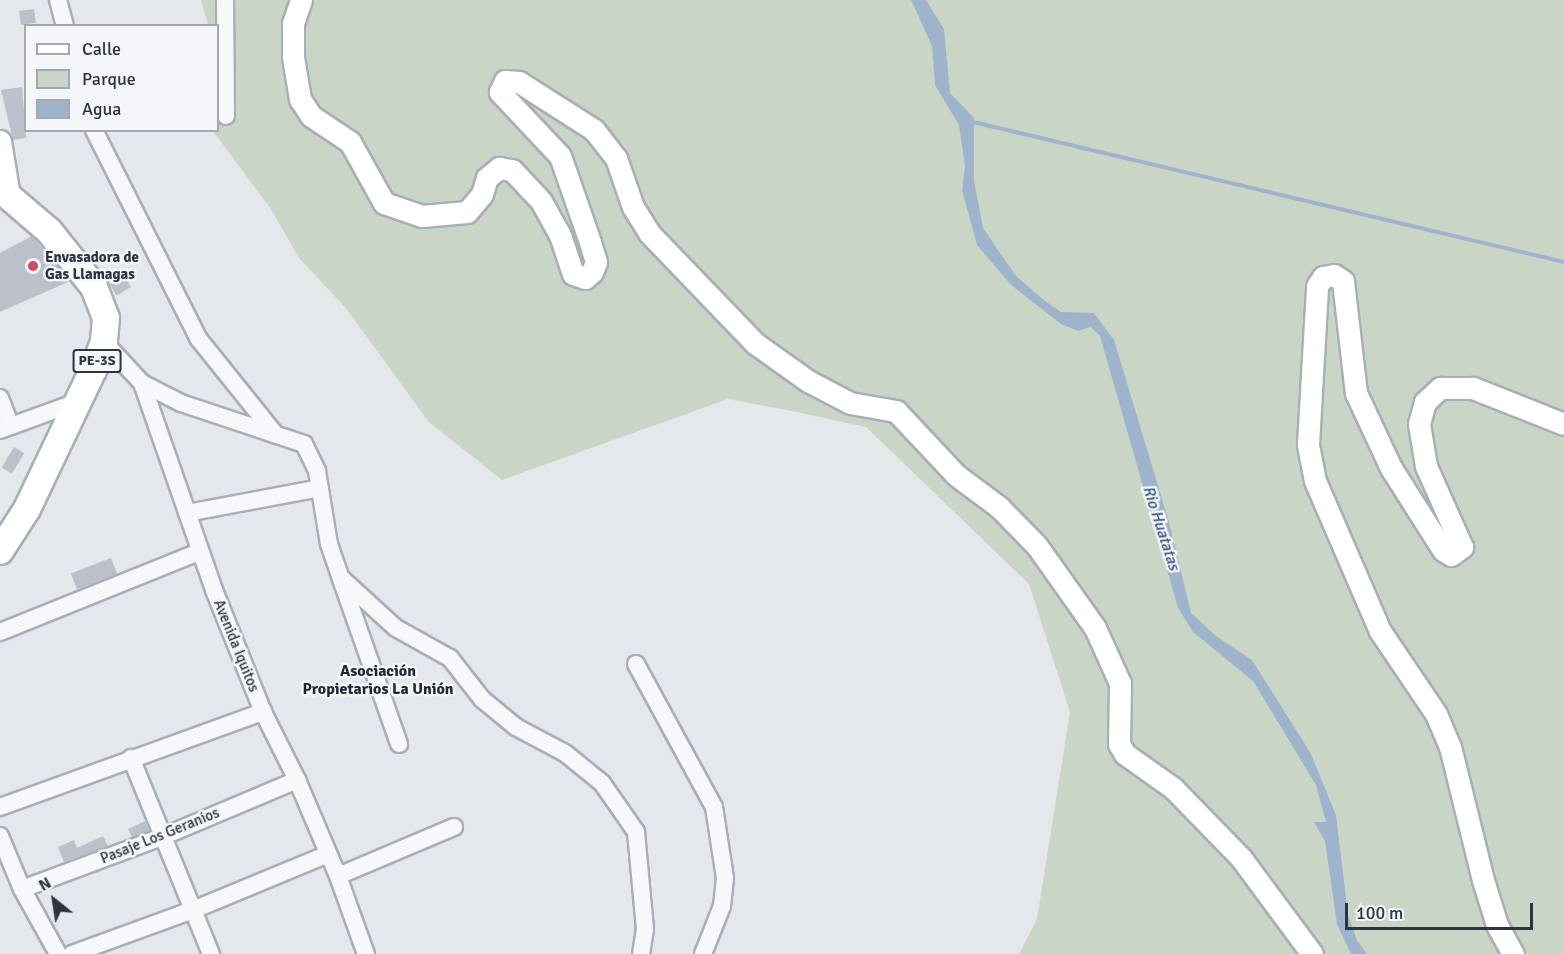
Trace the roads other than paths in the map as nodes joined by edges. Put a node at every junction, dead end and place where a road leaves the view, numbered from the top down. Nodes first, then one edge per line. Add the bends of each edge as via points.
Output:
1 (58, 0) edge
2 (225, 0) edge
3 (301, 0) edge
4 (64, 24) edge
5 (226, 116) dead end
6 (95, 132) edge
7 (0, 141) edge
8 (5, 192) edge
9 (104, 342) junction
10 (142, 383) junction
11 (0, 399) edge
12 (77, 402) junction
13 (1564, 424) edge
14 (6, 428) edge
15 (277, 435) junction
16 (320, 488) junction
17 (187, 513) junction
18 (0, 551) edge
19 (199, 552) junction
20 (341, 578) junction
21 (0, 632) edge
22 (636, 664) dead end
23 (263, 712) junction
24 (399, 744) dead end
25 (130, 758) junction
26 (297, 780) junction
27 (0, 807) edge
28 (454, 827) dead end
29 (0, 836) edge
30 (162, 837) junction
31 (328, 854) junction
32 (338, 876) junction
33 (22, 889) junction
34 (193, 910) junction
35 (58, 954) edge
36 (72, 954) edge
37 (211, 954) edge
38 (366, 954) edge
39 (641, 954) edge
40 (703, 954) edge
41 (1312, 954) edge
42 (1513, 954) edge

1 - 4 street
2 - 5 street
3 - 41 main road via 293,23 293,57 300,99 311,116 350,142 384,203 422,216 467,212 482,194 488,178 500,168 512,170 541,201 560,235 573,274 585,278 592,272 596,262 560,156 500,92 505,81 519,82 594,130 616,158 633,207 650,233 756,344 808,381 850,403 896,411 956,475 999,507 1037,546 1095,628 1120,683 1119,744 1125,754 1173,788 1240,858
6 - 15 street via 198,338
7 - 8 main road
8 - 9 highway, PE-3S via 49,231 94,287 106,318
9 - 10 street, Avenida Iquitos
9 - 12 highway, PE-3S
10 - 15 street via 181,403
10 - 17 street, Avenida Iquitos
11 - 14 street
12 - 14 street
12 - 18 highway, PE-3S via 27,509
13 - 42 main road via 1473,388 1440,388 1425,402 1419,424 1426,466 1462,547 1451,555 1443,550 1391,468 1356,393 1343,281 1334,275 1323,278 1317,286 1308,444 1315,481 1380,631 1436,714 1450,747 1483,880 1497,925
15 - 16 street via 304,444 311,453
16 - 17 street
16 - 20 street via 329,544
17 - 19 street, Avenida Iquitos
19 - 21 street
19 - 23 street, Avenida Iquitos
20 - 24 street
20 - 39 street via 396,628 450,658 482,699 516,727 565,753 602,783 636,832 645,929
22 - 40 street via 714,807 725,878 722,906
23 - 25 street
23 - 26 street, Avenida Iquitos
25 - 27 street
25 - 30 street
26 - 30 street, Pasaje Los Geranios
26 - 31 street, Avenida Iquitos
28 - 32 street
29 - 33 street
30 - 33 street, Pasaje Los Geranios
30 - 34 street
31 - 32 street, Avenida Iquitos
31 - 34 street
32 - 38 street, Avenida Iquitos
33 - 35 street
34 - 36 street
34 - 37 street

